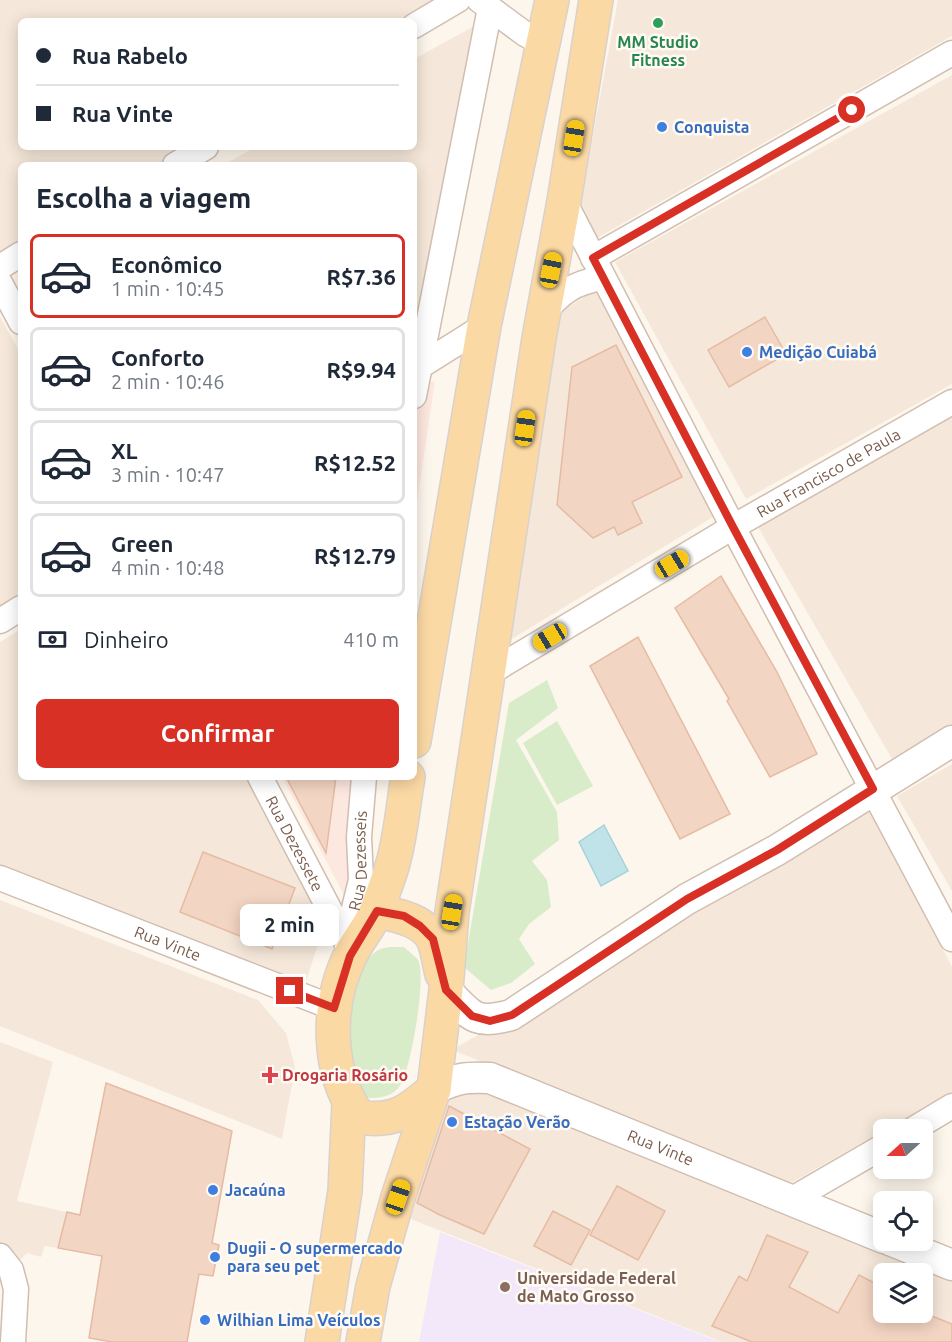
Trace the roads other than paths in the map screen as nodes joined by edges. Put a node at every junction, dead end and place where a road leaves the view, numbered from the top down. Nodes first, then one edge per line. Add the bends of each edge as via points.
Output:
1 (459, 0) edge
2 (552, 0) edge
3 (596, 0) edge
4 (485, 4) edge
5 (417, 24) edge
6 (543, 44) junction
7 (952, 53) edge
8 (201, 150) edge
9 (180, 162) edge
10 (564, 201) junction
11 (18, 256) edge
12 (0, 267) edge
13 (598, 268) junction
14 (0, 282) edge
15 (542, 315) junction
16 (18, 316) edge
17 (484, 326) junction
18 (417, 364) edge
19 (417, 368) edge
20 (952, 402) edge
21 (733, 527) junction
22 (18, 610) edge
23 (0, 621) edge
24 (489, 673) junction
25 (417, 723) edge
26 (952, 741) edge
27 (262, 780) edge
28 (364, 780) edge
29 (407, 780) edge
30 (873, 789) junction
31 (0, 878) edge
32 (377, 911) junction
33 (952, 939) edge
34 (348, 949) junction
35 (446, 990) junction
36 (334, 1008) junction
37 (435, 1089) junction
38 (349, 1103) junction
39 (952, 1106) edge
40 (930, 1119) edge
41 (873, 1152) edge
42 (789, 1201) junction
43 (873, 1234) edge
44 (917, 1251) edge
45 (0, 1256) edge
46 (952, 1265) edge
47 (13, 1342) edge
48 (322, 1342) edge
49 (363, 1342) edge

1 - 5 street
2 - 6 main road
3 - 10 main road
4 - 6 street
4 - 18 street
6 - 17 main road
7 - 13 street
8 - 9 street
10 - 13 street
10 - 15 main road
11 - 12 street
13 - 15 street via 556,299
13 - 21 street
14 - 16 street
15 - 24 main road
17 - 19 street
17 - 25 main road
20 - 21 street, Rua Francisco de Paula
21 - 24 street, Rua Francisco de Paula
21 - 30 street
22 - 23 street
24 - 35 main road via 452,912
26 - 30 street
27 - 34 street, Rua Dezessete
28 - 34 street, Rua Dezesseis via 359,837 361,880
29 - 32 main road via 393,863
30 - 33 street
30 - 35 street via 777,850 687,899 512,1015 490,1021 472,1016
31 - 36 street, Rua Vinte
32 - 34 main road
32 - 35 main road via 404,916 433,939
34 - 36 main road
35 - 37 main road
36 - 38 main road via 335,1060
37 - 38 main road via 411,1109 392,1118 359,1117
37 - 42 street, Rua Vinte via 453,1079 490,1078
37 - 49 main road via 398,1197 373,1286
38 - 48 main road via 345,1191
39 - 40 street
41 - 42 street
42 - 43 street, Rua Vinte
44 - 46 street
45 - 47 street via 11,1270 16,1289

